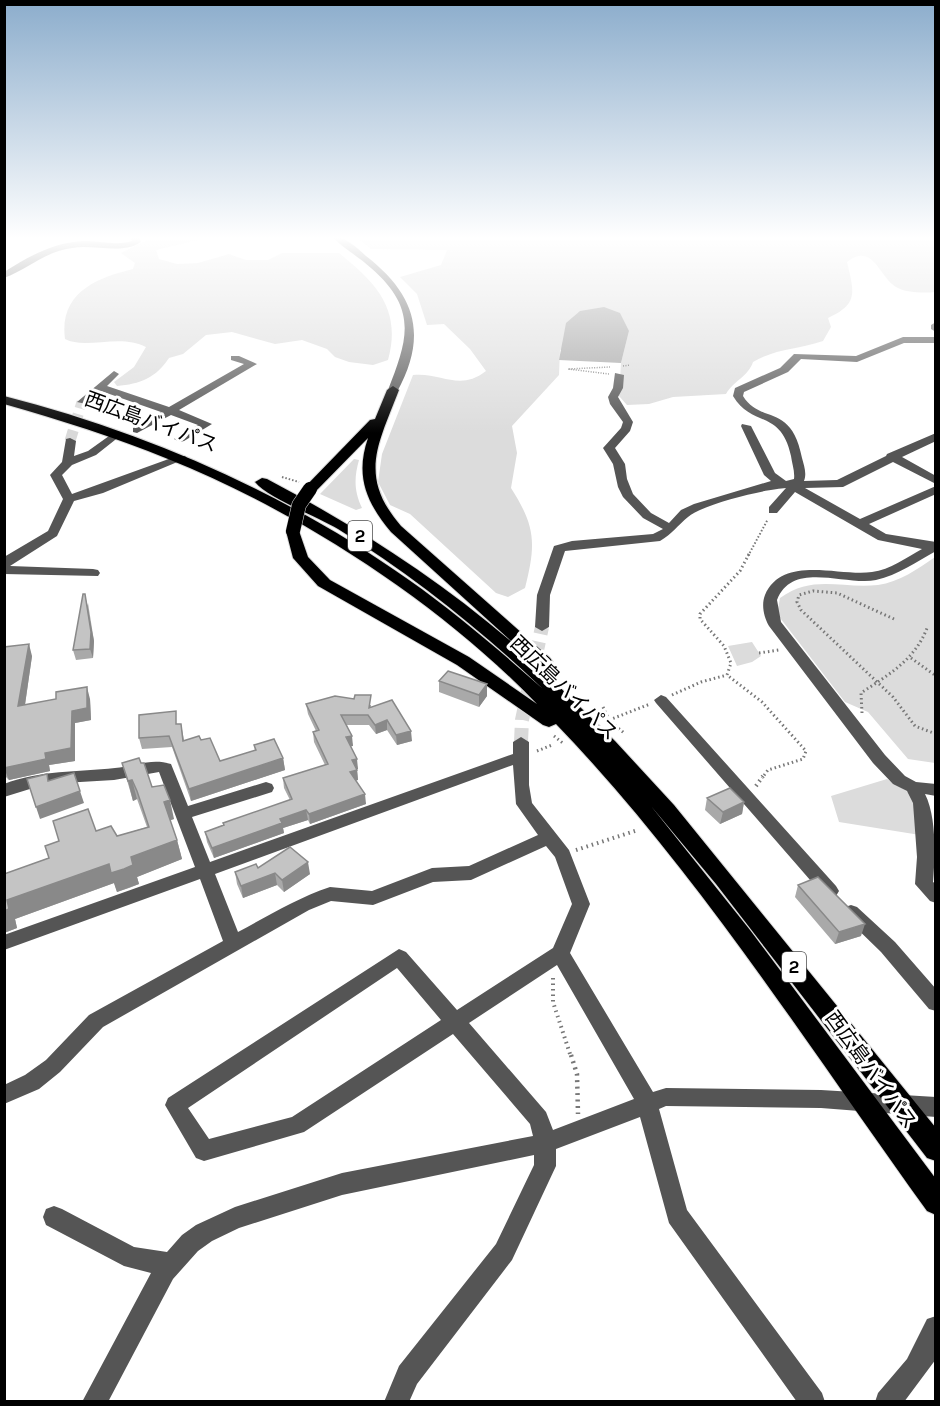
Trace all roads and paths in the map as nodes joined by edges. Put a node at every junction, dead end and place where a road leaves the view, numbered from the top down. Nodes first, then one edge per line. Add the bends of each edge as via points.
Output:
1 (403, 302) edge
2 (936, 340) edge
3 (235, 358) dead end
4 (630, 365) dead end
5 (114, 374) dead end
6 (619, 375) joint
7 (100, 387) junction
8 (393, 390) junction
9 (4, 392) edge
10 (4, 400) edge
11 (82, 402) tunnel mouth
12 (170, 411) junction
13 (744, 428) dead end
14 (137, 430) junction
15 (116, 434) junction
16 (936, 436) edge
17 (180, 439) dead end
18 (70, 441) tunnel mouth
19 (891, 456) junction
20 (181, 458) junction
21 (69, 463) junction
22 (281, 477) dead end
23 (936, 481) edge
24 (788, 485) junction
25 (307, 486) junction
26 (936, 489) edge
27 (69, 499) junction
28 (773, 510) joint
29 (860, 524) junction
30 (671, 528) junction
31 (935, 546) edge
32 (4, 565) edge
33 (4, 570) edge
34 (93, 573) dead end
35 (852, 600) junction
36 (846, 602) dead end
37 (894, 619) dead end
38 (542, 627) tunnel mouth
39 (927, 628) dead end
40 (911, 658) junction
41 (727, 675) junction
42 (936, 676) edge
43 (877, 681) junction
44 (861, 693) dead end
45 (661, 700) junction
46 (603, 708) dead end
47 (609, 720) junction
48 (624, 733) dead end
49 (936, 734) edge
50 (604, 762) junction
51 (913, 787) junction
52 (266, 788) dead end
53 (650, 788) junction
54 (936, 790) edge
55 (4, 791) edge
56 (746, 796) junction
57 (184, 813) junction
58 (635, 831) dead end
59 (549, 837) junction
60 (563, 855) junction
61 (931, 858) edge
62 (206, 872) junction
63 (936, 896) edge
64 (4, 943) edge
65 (234, 945) junction
66 (560, 953) junction
67 (936, 1003) edge
68 (456, 1022) junction
69 (4, 1095) edge
70 (863, 1102) junction
71 (647, 1103) junction
72 (903, 1106) junction
73 (936, 1107) edge
74 (576, 1132) junction
75 (545, 1142) junction
76 (936, 1149) edge
77 (936, 1202) edge
78 (54, 1217) dead end
79 (171, 1264) junction
80 (936, 1328) edge
81 (94, 1401) edge
82 (396, 1401) edge
83 (813, 1401) edge
84 (887, 1401) edge

1 - 8 street via 411,327 410,342
2 - 24 street via 903,340 856,359 798,356 784,370 739,390 743,404 780,421 790,433 801,471 798,481
3 - 12 street via 252,364
4 - 6 path via 568,369
5 - 7 street
6 - 30 street via 613,397 628,422 610,452 620,465 623,485 639,508
7 - 11 street
7 - 12 street
8 - 25 highway via 362,439
8 - 53 highway via 367,462 368,485 385,517 543,661
9 - 14 highway, 西広島バイパス / 2
10 - 15 highway, 西広島バイパス / 2
12 - 14 street
12 - 17 street via 207,424
13 - 24 street via 771,475
14 - 53 highway, 西広島バイパス / 2 via 271,486 350,529 411,570 482,623 537,671
15 - 20 highway, 西広島バイパス / 2
15 - 21 street via 92,453
16 - 19 street
18 - 21 street
19 - 23 street
19 - 24 street via 839,484
20 - 27 street
20 - 50 highway, 西広島バイパス / 2 via 350,544 408,584 505,664
21 - 27 street via 56,475
22 - 25 path
24 - 28 street
24 - 29 street
24 - 30 street via 749,490 698,507 685,513
25 - 50 highway, bridge via 293,531 307,567 334,591 495,681
26 - 29 street
27 - 32 street via 51,536 12,556
28 - 41 path via 740,571 700,614 724,646 731,663
29 - 31 street via 893,540
30 - 38 street via 656,538 559,549 545,583
31 - 51 street via 881,574 856,578 822,573 799,576 778,585 769,596 767,609 879,759 899,780
33 - 34 street
35 - 36 path
35 - 37 path via 873,613
35 - 43 path via 824,588 799,595 797,602
39 - 40 path via 924,641
40 - 42 path
40 - 43 path
41 - 45 path
41 - 56 path via 762,702 806,751 803,759 768,770
43 - 44 path
43 - 49 path via 915,726
45 - 47 path
45 - 56 street
46 - 47 path
47 - 48 path
50 - 70 highway, 西広島バイパス / 2 via 710,895
51 - 54 street
51 - 61 street via 921,803
52 - 57 street
53 - 72 highway, 西広島バイパス / 2
55 - 57 street via 44,777 113,775 159,766 168,772
56 - 67 street
57 - 62 street
58 - 60 path
59 - 60 street
59 - 62 street via 524,804 521,750
59 - 65 street via 471,873 432,875 373,898 330,894
60 - 66 street via 580,904
61 - 63 street via 924,884
62 - 64 street
62 - 65 street
65 - 69 street via 96,1021 53,1066 32,1082
66 - 68 street
66 - 71 street
66 - 74 path via 552,981 553,1002 577,1074
68 - 68 street via 297,1125 204,1151 175,1105 399,957
68 - 75 street via 539,1119
70 - 71 street via 672,1097
70 - 72 street
70 - 77 highway, 西広島バイパス / 2
71 - 74 street
71 - 83 street via 677,1215
72 - 73 street
72 - 76 highway, 西広島バイパス / 2
74 - 75 street
75 - 79 street via 327,1188 219,1224 190,1244
75 - 82 street via 545,1166 504,1252 408,1375
78 - 79 street via 132,1258
79 - 81 street
80 - 84 street via 917,1370

